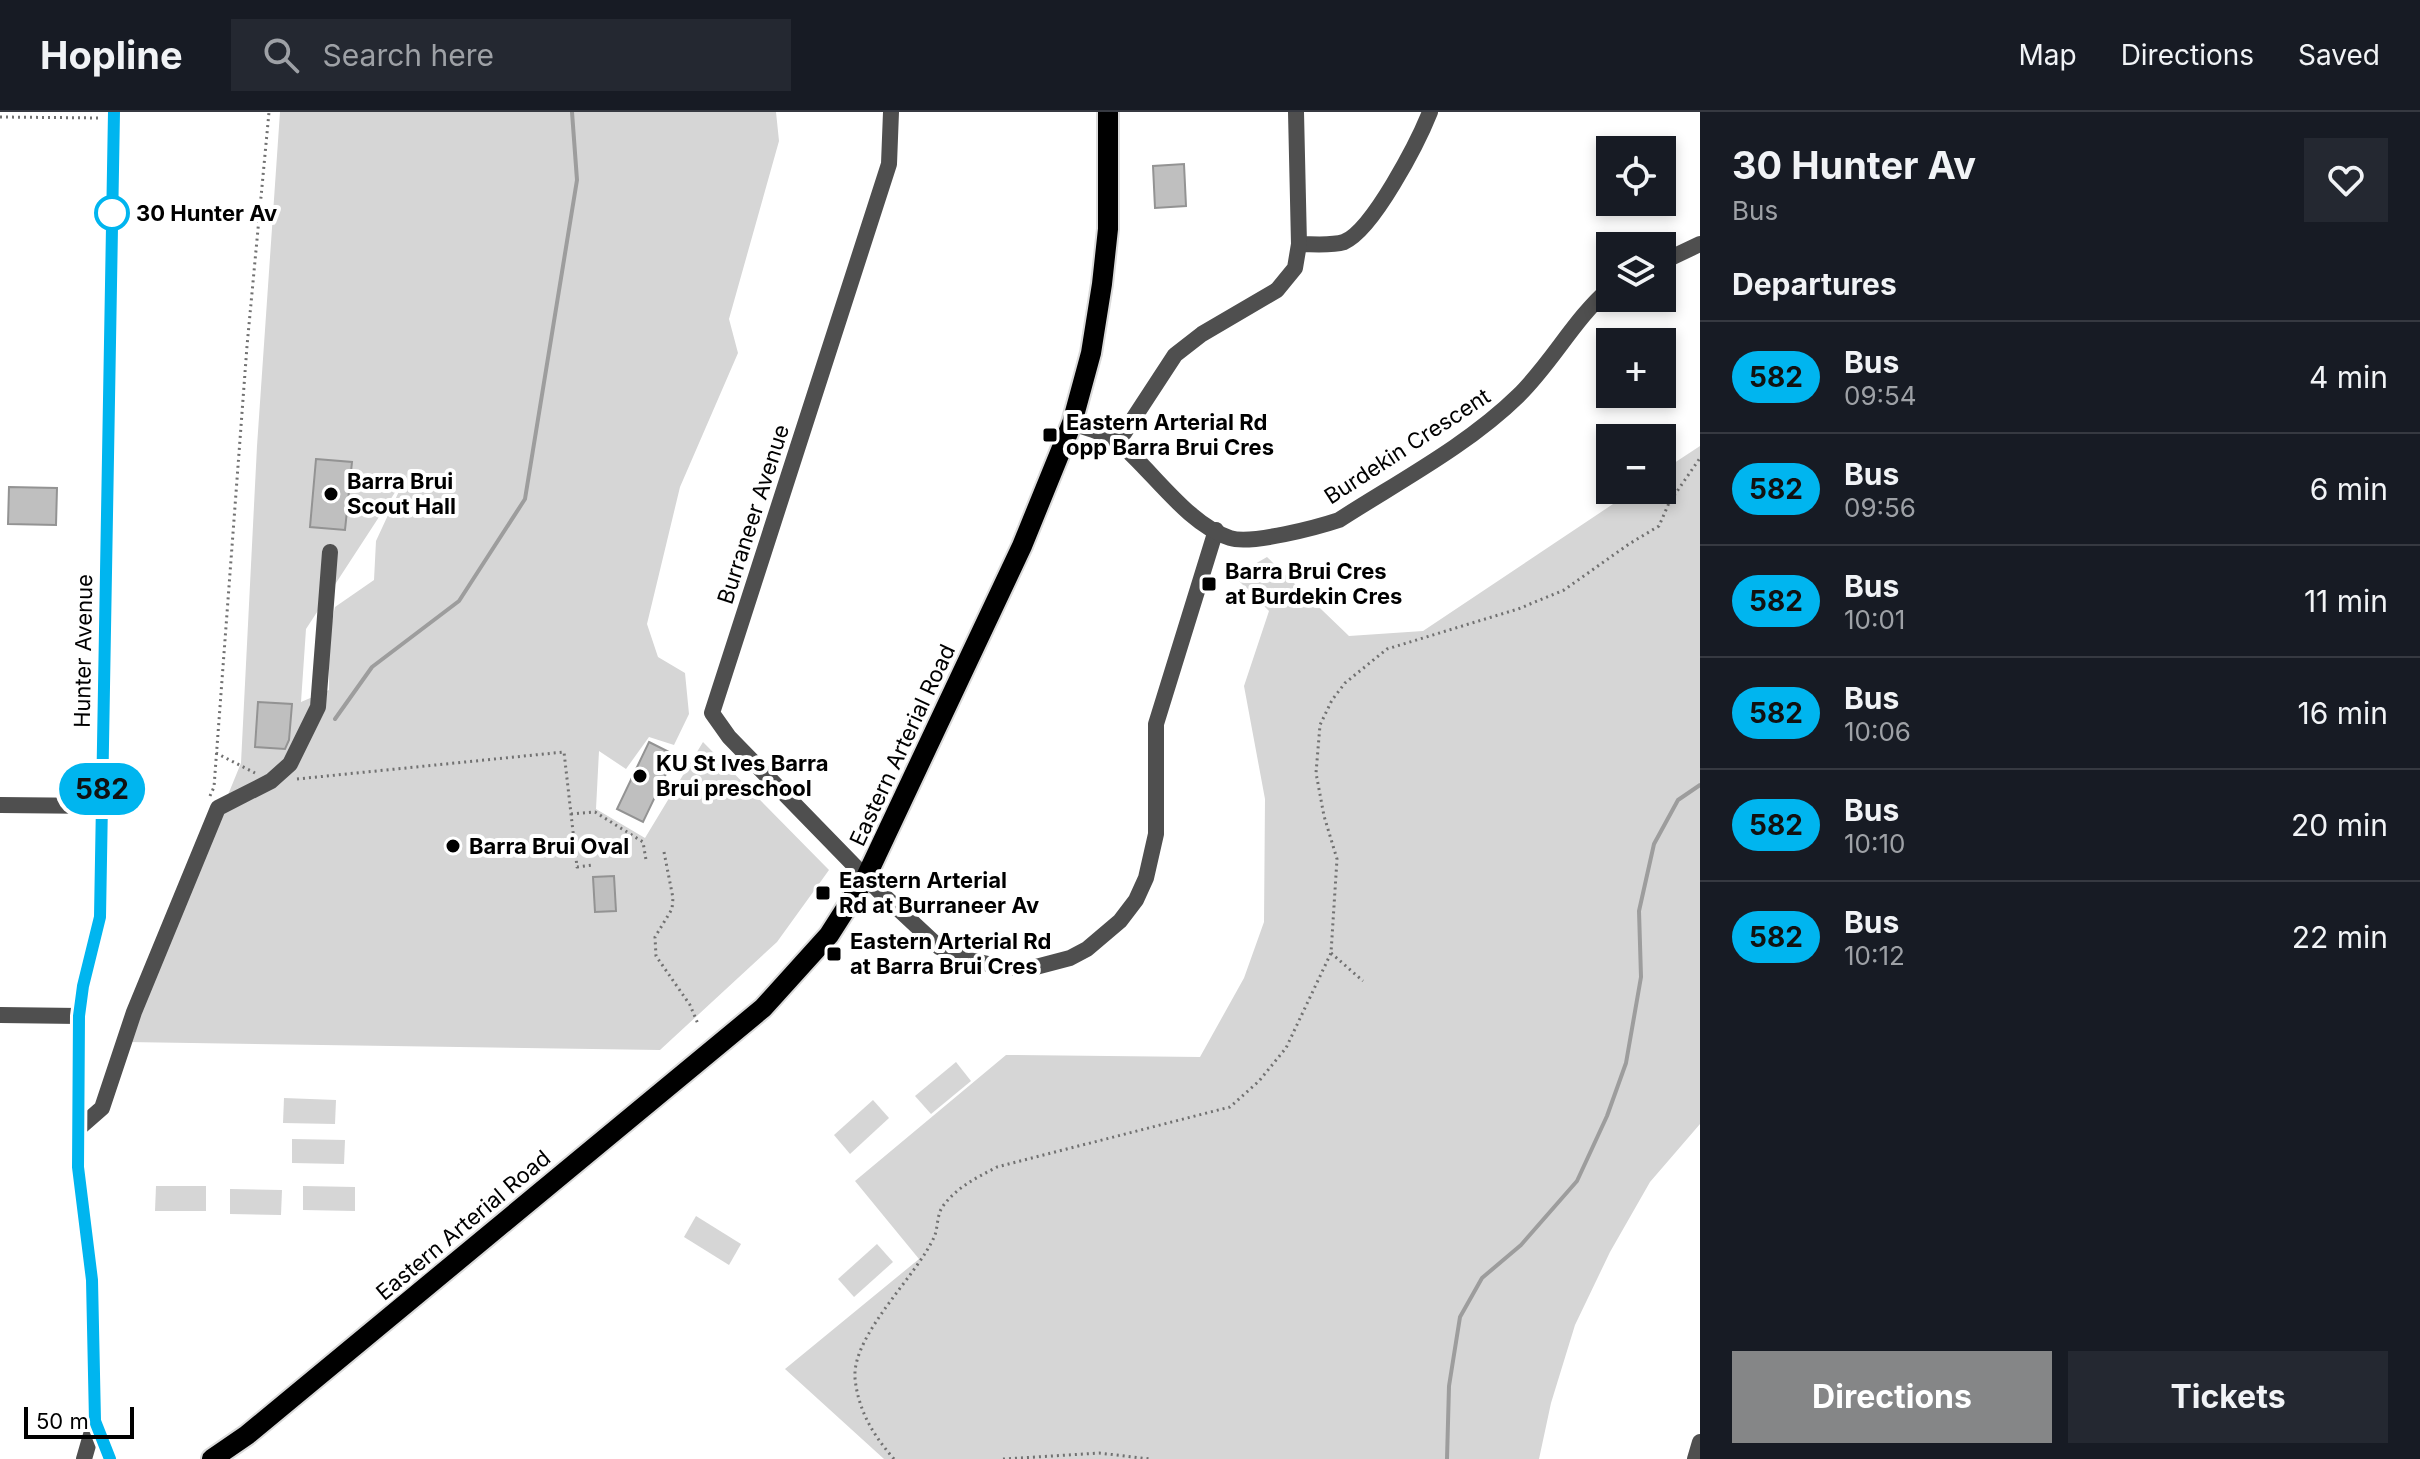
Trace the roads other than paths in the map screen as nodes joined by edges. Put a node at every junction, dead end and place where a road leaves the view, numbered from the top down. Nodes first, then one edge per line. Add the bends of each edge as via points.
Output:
1 (891, 112) edge
2 (1108, 112) edge
3 (1296, 112) edge
4 (1430, 112) edge
5 (113, 114) edge
6 (1299, 244) junction
7 (1700, 244) edge
8 (1676, 255) edge
9 (1596, 300) edge
10 (1072, 423) junction
11 (1116, 440) junction
12 (1216, 530) junction
13 (330, 552) dead end
14 (0, 805) edge
15 (102, 806) junction
16 (866, 877) junction
17 (0, 1015) edge
18 (79, 1016) junction
19 (78, 1129) junction
20 (95, 1421) junction
21 (1700, 1442) edge
22 (84, 1459) edge
23 (110, 1459) edge
24 (212, 1459) edge
25 (1695, 1459) edge

1 - 16 street, Burraneer Avenue via 889,164 712,713 729,737
2 - 10 main road, Eastern Arterial Road via 1108,229 1102,284
3 - 6 street
4 - 6 street via 1415,149 1359,232 1342,243
5 - 15 street, Hunter Avenue
6 - 11 street via 1295,268 1277,290 1175,355
7 - 8 street
9 - 12 street, Burdekin Crescent via 1521,393 1494,418 1339,520 1243,539
10 - 11 street, Burdekin Crescent
10 - 16 main road, Eastern Arterial Road via 1022,546
11 - 12 street, Burdekin Crescent
12 - 16 street via 1156,724 1153,856 1136,900 1120,921 1087,949 1053,963 1032,968 988,965 939,947
13 - 19 street via 318,707 290,764 271,781 218,808 134,1012 102,1108
14 - 15 street
15 - 18 street, Hunter Avenue via 100,917
16 - 24 main road, Eastern Arterial Road via 829,935 763,1008
17 - 18 street
18 - 19 street, Hunter Avenue
19 - 20 street, Hunter Avenue via 92,1280
20 - 22 street, Hunter Avenue
20 - 23 street, Hunter Avenue
21 - 25 street

